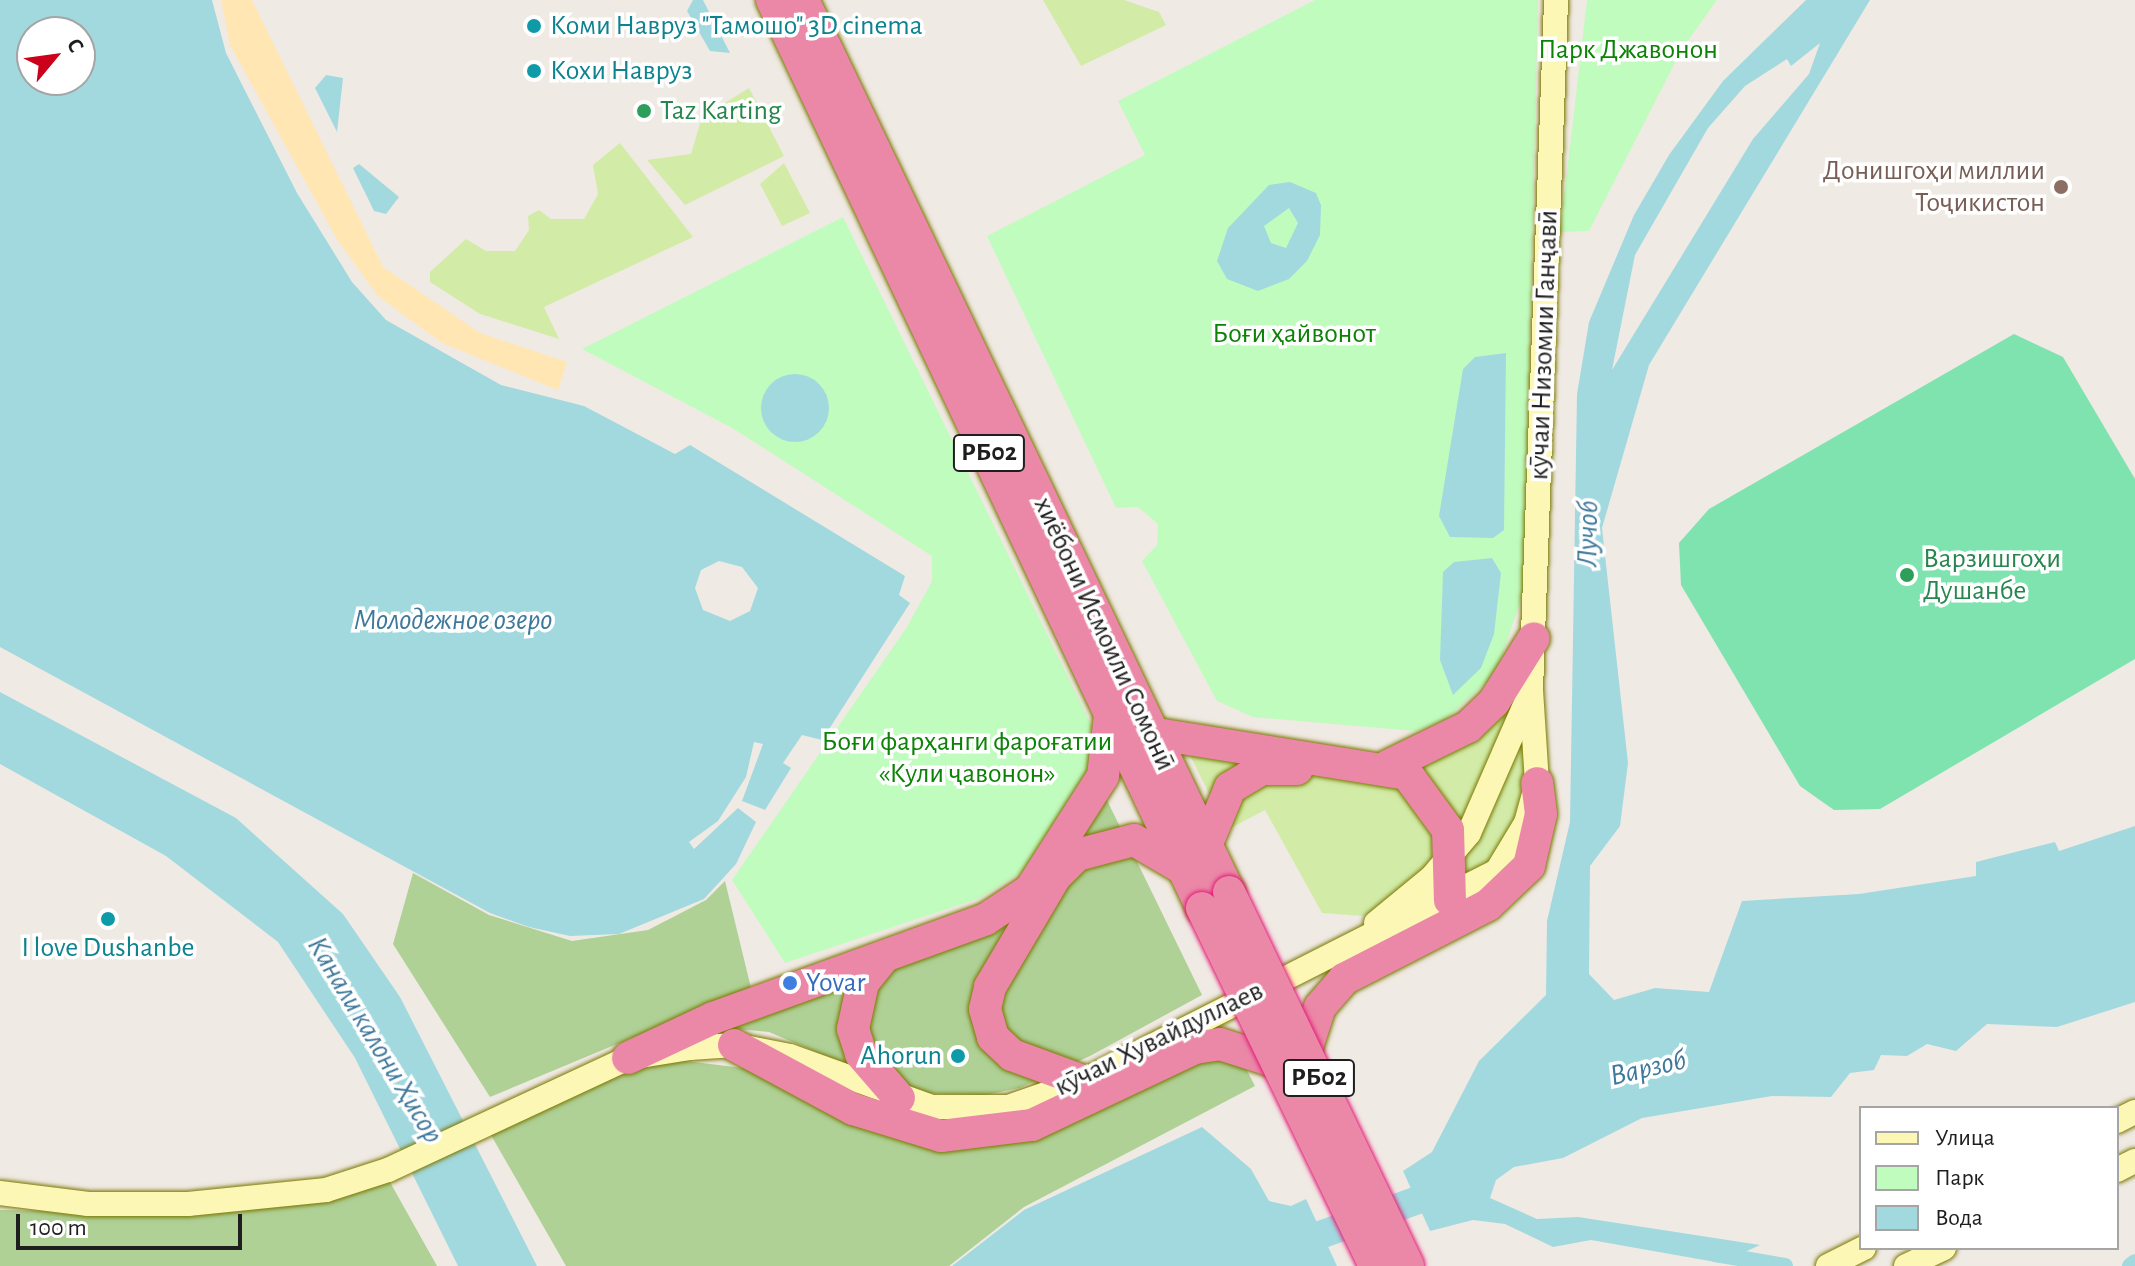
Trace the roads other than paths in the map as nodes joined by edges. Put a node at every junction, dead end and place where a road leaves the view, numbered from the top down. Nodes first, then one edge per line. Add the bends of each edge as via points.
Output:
1 (772, 0) edge
2 (803, 0) edge
3 (1556, 0) edge
4 (1534, 638) junction
5 (1531, 690) junction
6 (1110, 715) junction
7 (1151, 733) junction
8 (1388, 766) junction
9 (1537, 783) junction
10 (1206, 846) junction
11 (1454, 852) junction
12 (1183, 869) junction
13 (1441, 888) junction
14 (1215, 900) junction
15 (884, 957) junction
16 (734, 1045) junction
17 (1291, 1056) junction
18 (628, 1058) junction
19 (1083, 1081) junction
20 (899, 1098) junction
21 (0, 1193) edge
22 (1859, 1250) edge
23 (1940, 1250) edge
24 (1408, 1265) edge
25 (1375, 1266) edge
26 (1828, 1266) edge
27 (1906, 1266) edge

1 - 6 highway, хиёбони Исмоили Сомонӣ / РБ02
2 - 7 highway, хиёбони Исмоили Сомонӣ / РБ02
3 - 4 street, кӯчаи Низомии Ганҷавӣ
4 - 5 street, кӯчаи Низомии Ганҷавӣ
4 - 8 highway via 1494,702 1468,727
5 - 9 street, кӯчаи Хувайдуллаев
5 - 11 street via 1484,806
6 - 12 highway, хиёбони Исмоили Сомонӣ / РБ02
6 - 15 highway via 1103,776 1030,890 986,919
7 - 8 highway
7 - 10 highway, хиёбони Исмоили Сомонӣ / РБ02
8 - 11 highway via 1426,790
9 - 13 street, кӯчаи Хувайдуллаев via 1514,849 1497,871
9 - 17 highway via 1538,844 1529,866 1488,905 1337,985
10 - 13 highway via 1222,801 1246,775 1287,768 1359,777 1413,799 1436,845
10 - 14 highway, хиёбони Исмоили Сомонӣ / РБ02
11 - 13 highway
12 - 14 highway, хиёбони Исмоили Сомонӣ / РБ02
12 - 19 highway via 1134,840 1077,855 1055,877 990,987 985,1009 993,1037 1012,1055
13 - 19 street, кӯчаи Хувайдуллаев via 1344,949
14 - 17 highway, хиёбони Исмоили Сомонӣ / РБ02, bridge
15 - 18 highway via 713,1018
15 - 20 highway via 863,983 853,1029 861,1054
16 - 17 highway via 825,1095 909,1131 974,1134 1032,1125 1195,1048 1229,1045
16 - 18 street, кӯчаи Хувайдуллаев
16 - 20 street, кӯчаи Хувайдуллаев via 790,1056
17 - 24 highway, хиёбони Исмоили Сомонӣ / РБ02, bridge
17 - 25 highway, хиёбони Исмоили Сомонӣ / РБ02, bridge
18 - 21 street, кӯчаи Хувайдуллаев via 388,1170 326,1190 188,1204 88,1204
19 - 20 street, кӯчаи Хувайдуллаев via 1008,1107 932,1107
22 - 26 street
23 - 27 street

